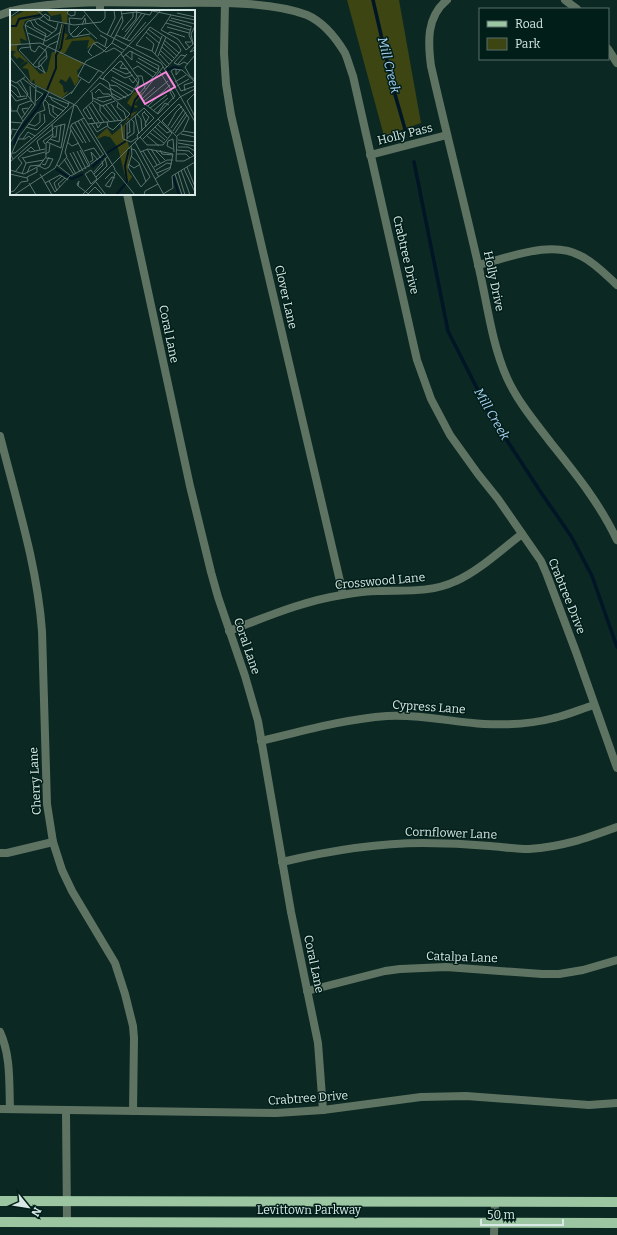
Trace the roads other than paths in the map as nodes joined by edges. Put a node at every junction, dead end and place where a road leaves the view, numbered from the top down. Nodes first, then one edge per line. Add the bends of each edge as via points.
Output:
1 (447, 0) edge
2 (565, 0) edge
3 (100, 1) junction
4 (225, 2) junction
5 (576, 8) edge
6 (15, 10) edge
7 (100, 10) edge
8 (10, 12) edge
9 (0, 15) edge
10 (609, 51) edge
11 (617, 63) edge
12 (447, 135) junction
13 (370, 155) junction
14 (127, 195) edge
15 (478, 264) junction
16 (617, 286) edge
17 (0, 436) edge
18 (522, 534) junction
19 (617, 540) edge
20 (343, 594) junction
21 (229, 631) junction
22 (594, 705) junction
23 (262, 741) junction
24 (617, 768) edge
25 (617, 827) edge
26 (53, 842) junction
27 (0, 852) edge
28 (282, 862) junction
29 (617, 960) edge
30 (307, 991) junction
31 (0, 1032) edge
32 (617, 1103) edge
33 (0, 1109) edge
34 (10, 1109) junction
35 (323, 1110) junction
36 (66, 1111) junction
37 (133, 1111) junction
38 (0, 1201) edge
39 (66, 1201) junction
40 (495, 1202) junction
41 (617, 1202) edge
42 (0, 1222) edge
43 (67, 1222) junction
44 (495, 1223) junction
45 (617, 1224) edge
46 (494, 1235) edge

1 - 12 street, Holly Drive via 432,20 428,44
2 - 5 street
3 - 4 street, Crabtree Drive
3 - 6 street, Crabtree Drive via 38,5
3 - 7 street
4 - 13 street, Crabtree Drive via 278,5 296,10 318,21 330,33 344,52 353,76
4 - 20 street, Clover Lane via 226,84 231,115
8 - 9 street, Crabtree Drive
10 - 11 street
12 - 13 street, Holly Pass
12 - 15 street, Holly Drive
13 - 18 street, Crabtree Drive via 417,360 431,399 450,435
14 - 21 street, Coral Lane via 192,493 211,572
15 - 16 street via 537,251 569,251 590,261
15 - 19 street, Holly Drive via 500,361 516,396 582,482
17 - 26 street, Cherry Lane via 33,565 40,607 47,804
18 - 20 street, Crosswood Lane via 471,573 438,588
18 - 22 street, Crabtree Drive via 541,561 547,575
20 - 21 street, Crosswood Lane via 283,610
21 - 23 street, Coral Lane via 245,676
22 - 23 street, Cypress Lane via 554,718 514,724 484,724 423,717 361,719
22 - 24 street, Crabtree Drive
23 - 28 street, Coral Lane
25 - 28 street, Cornflower Lane via 575,842 555,846 522,849 455,843 388,844 346,849
26 - 27 street via 7,853
26 - 37 street, Cherry Lane via 72,891 115,963 125,994 134,1038
28 - 30 street, Coral Lane
29 - 30 street, Catalpa Lane via 559,974 446,967 400,969
30 - 35 street, Coral Lane via 318,1043
31 - 34 street via 9,1068
32 - 35 street, Crabtree Drive via 589,1105 447,1095
33 - 34 street, Crabtree Drive
34 - 36 street, Crabtree Drive
35 - 37 street, Crabtree Drive via 276,1113
36 - 37 street, Crabtree Drive
36 - 39 street
38 - 39 main road, Levittown Parkway
39 - 40 main road, Levittown Parkway
39 - 43 street
40 - 41 main road, Levittown Parkway
40 - 44 street
42 - 43 main road, Levittown Parkway
43 - 44 main road, Levittown Parkway
44 - 45 main road, Levittown Parkway
44 - 46 street

